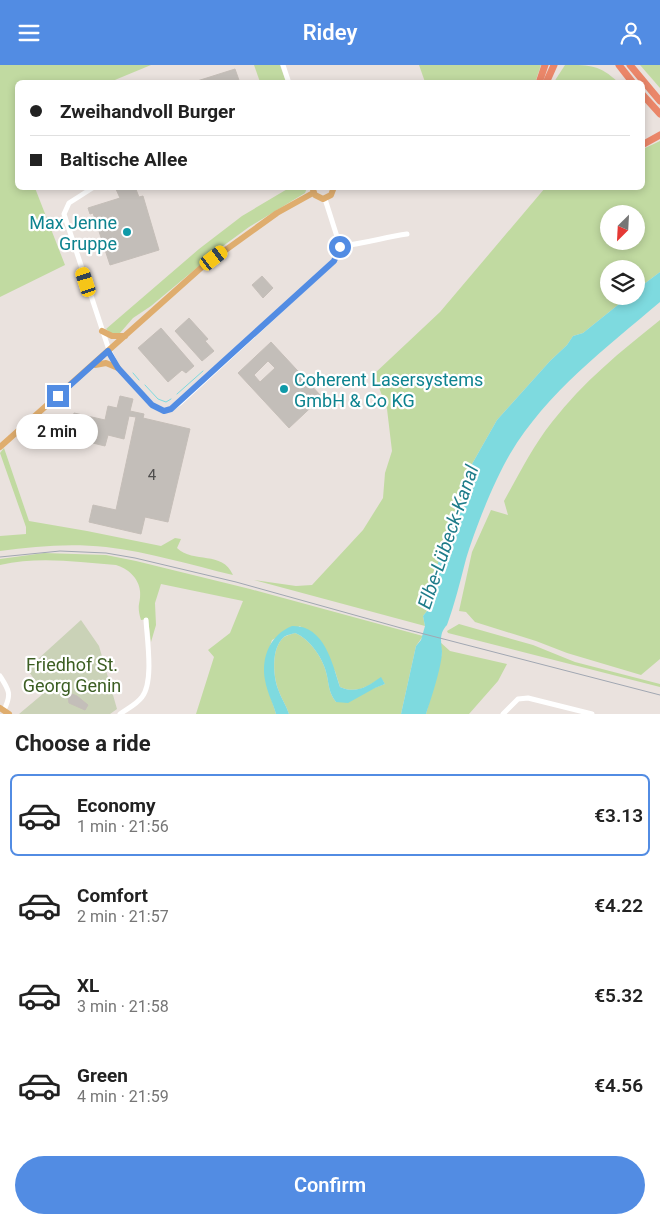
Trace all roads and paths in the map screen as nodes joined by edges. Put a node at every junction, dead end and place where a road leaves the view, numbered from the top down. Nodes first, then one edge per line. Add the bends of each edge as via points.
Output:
1 (284, 65) edge
2 (545, 65) edge
3 (554, 65) edge
4 (630, 65) edge
5 (634, 65) edge
6 (619, 67) edge
7 (638, 75) junction
8 (287, 80) edge
9 (540, 80) edge
10 (547, 80) edge
11 (630, 80) edge
12 (642, 80) edge
13 (645, 83) edge
14 (645, 97) edge
15 (660, 101) edge
16 (660, 114) edge
17 (660, 135) edge
18 (645, 143) edge
19 (89, 190) edge
20 (312, 190) edge
21 (333, 190) edge
22 (325, 199) junction
23 (408, 234) dead end
24 (340, 247) junction
25 (102, 331) junction
26 (124, 336) junction
27 (108, 351) junction
28 (90, 367) junction
29 (118, 368) junction
30 (0, 447) edge
31 (146, 620) dead end
32 (0, 675) edge
33 (4, 711) edge
34 (120, 714) edge
35 (503, 714) edge
36 (592, 714) edge

1 - 8 street
2 - 9 highway
3 - 10 highway
4 - 7 highway
5 - 7 highway
6 - 11 highway
7 - 12 highway
13 - 15 highway
14 - 16 highway
17 - 18 highway
19 - 25 street via 68,203 64,214
20 - 22 main road via 317,197
20 - 26 main road via 202,267
21 - 22 main road
22 - 24 street
23 - 24 street
24 - 29 street via 334,261 171,409 164,411 152,405
25 - 26 main road via 112,336
25 - 27 street
26 - 27 main road
27 - 28 main road
27 - 29 street
28 - 29 main road via 101,363
28 - 30 main road
31 - 34 street via 147,687 139,701
32 - 33 street via 9,691
35 - 36 street via 518,699 528,697

